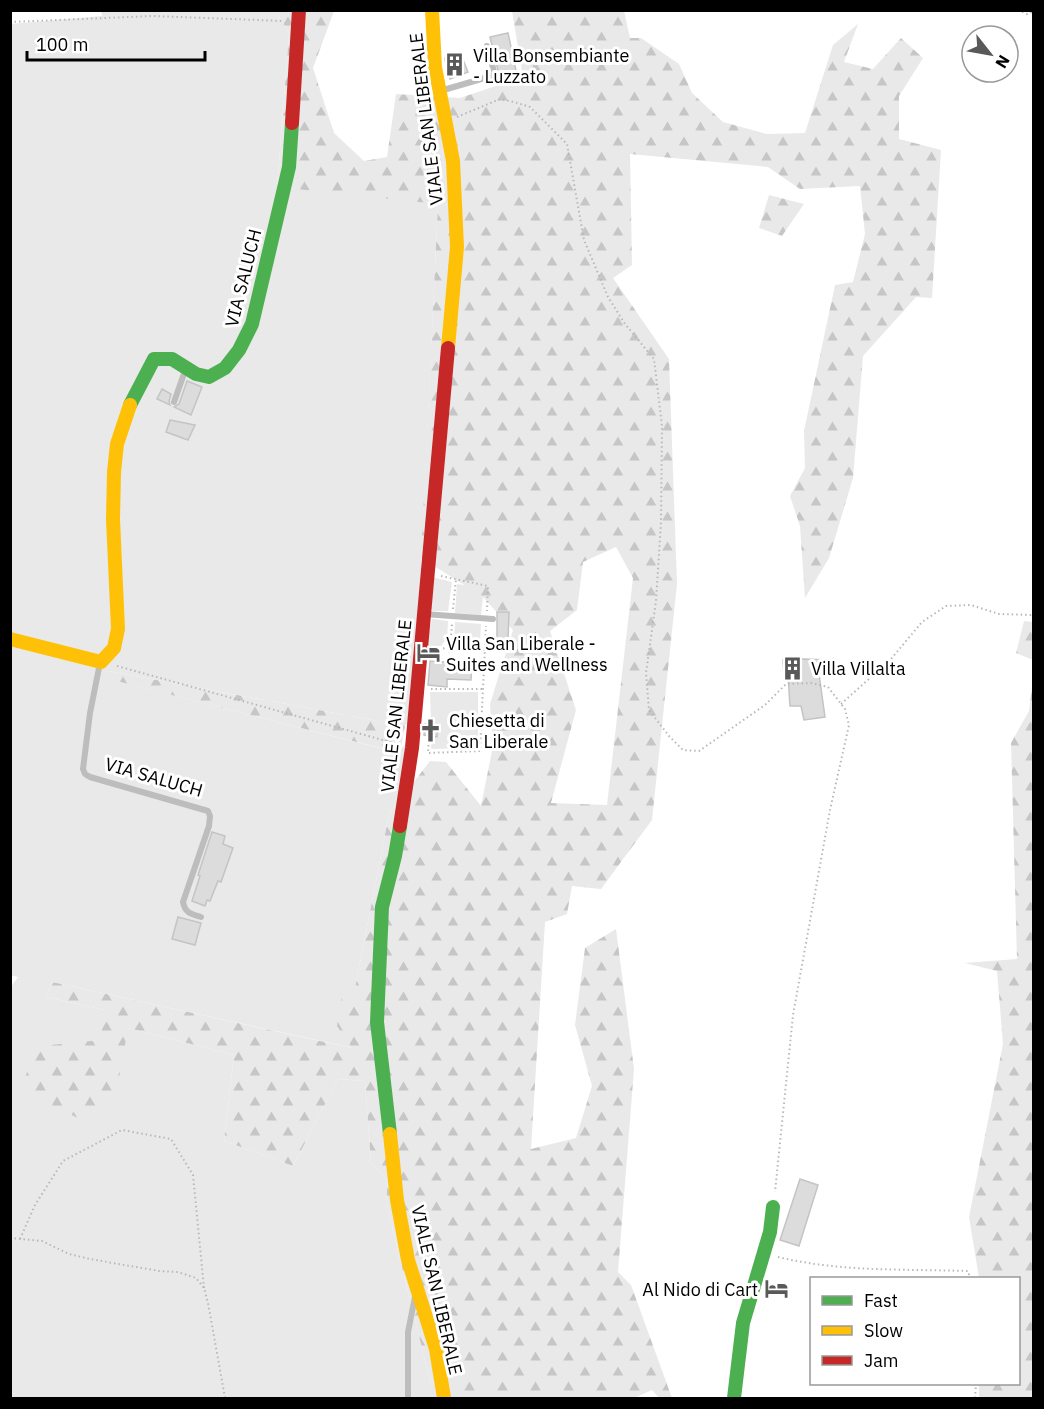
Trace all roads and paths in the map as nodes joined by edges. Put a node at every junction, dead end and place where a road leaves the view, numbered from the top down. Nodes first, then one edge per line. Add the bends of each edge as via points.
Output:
1 (432, 10) edge
2 (1018, 10) edge
3 (1034, 11) edge
4 (299, 16) edge
5 (10, 21) edge
6 (487, 46) dead end
7 (439, 91) junction
8 (445, 122) junction
9 (186, 368) junction
10 (174, 402) dead end
11 (436, 575) dead end
12 (424, 614) junction
13 (1034, 615) edge
14 (490, 619) junction
15 (10, 639) edge
16 (428, 648) dead end
17 (485, 650) junction
18 (100, 662) junction
19 (426, 688) dead end
20 (483, 689) junction
21 (841, 704) junction
22 (429, 736) dead end
23 (412, 748) junction
24 (201, 916) dead end
25 (773, 1207) joint
26 (10, 1238) edge
27 (20, 1239) junction
28 (764, 1253) junction
29 (970, 1277) edge
30 (204, 1288) junction
31 (417, 1288) junction
32 (225, 1398) edge
33 (408, 1398) edge
34 (444, 1398) edge
35 (734, 1398) edge

1 - 7 street, VIALE SAN LIBERALE
2 - 3 path via 1027,14
4 - 5 path
4 - 9 street, VIA SALUCH via 289,167 252,324 246,340 225,369 213,377 201,377
6 - 7 lane via 495,75
7 - 8 street, VIALE SAN LIBERALE
8 - 12 street, VIALE SAN LIBERALE via 453,161 457,247
8 - 21 path via 500,99 530,107 567,144 584,240 608,297 654,359 662,426 661,522 646,673 649,710 683,750 699,751 765,705 786,684 828,687
9 - 10 lane
9 - 18 street, VIA SALUCH via 168,358 154,359 128,412 116,455 118,626 115,645
11 - 14 path via 488,586
12 - 14 lane
12 - 23 street, VIALE SAN LIBERALE
13 - 21 path via 999,614 971,605 946,606 922,622 891,659
14 - 17 path
15 - 18 street
16 - 17 path
17 - 20 path
18 - 23 path
18 - 24 lane, VIA SALUCH via 82,769 90,777 208,812 209,826 183,902 189,913
19 - 20 path
20 - 22 path via 480,751 428,753
21 - 25 path via 849,725 793,1016
23 - 31 street, VIALE SAN LIBERALE via 395,856 382,907 376,1022 398,1200
25 - 28 street
26 - 27 path
27 - 30 path via 42,1242 90,1259 178,1272 196,1278
27 - 30 path via 35,1205 63,1161 122,1130 171,1138 193,1176
28 - 29 path via 808,1264 969,1271
28 - 35 street via 743,1323
30 - 32 path
31 - 33 lane via 408,1332
31 - 34 street, VIALE SAN LIBERALE via 436,1349

